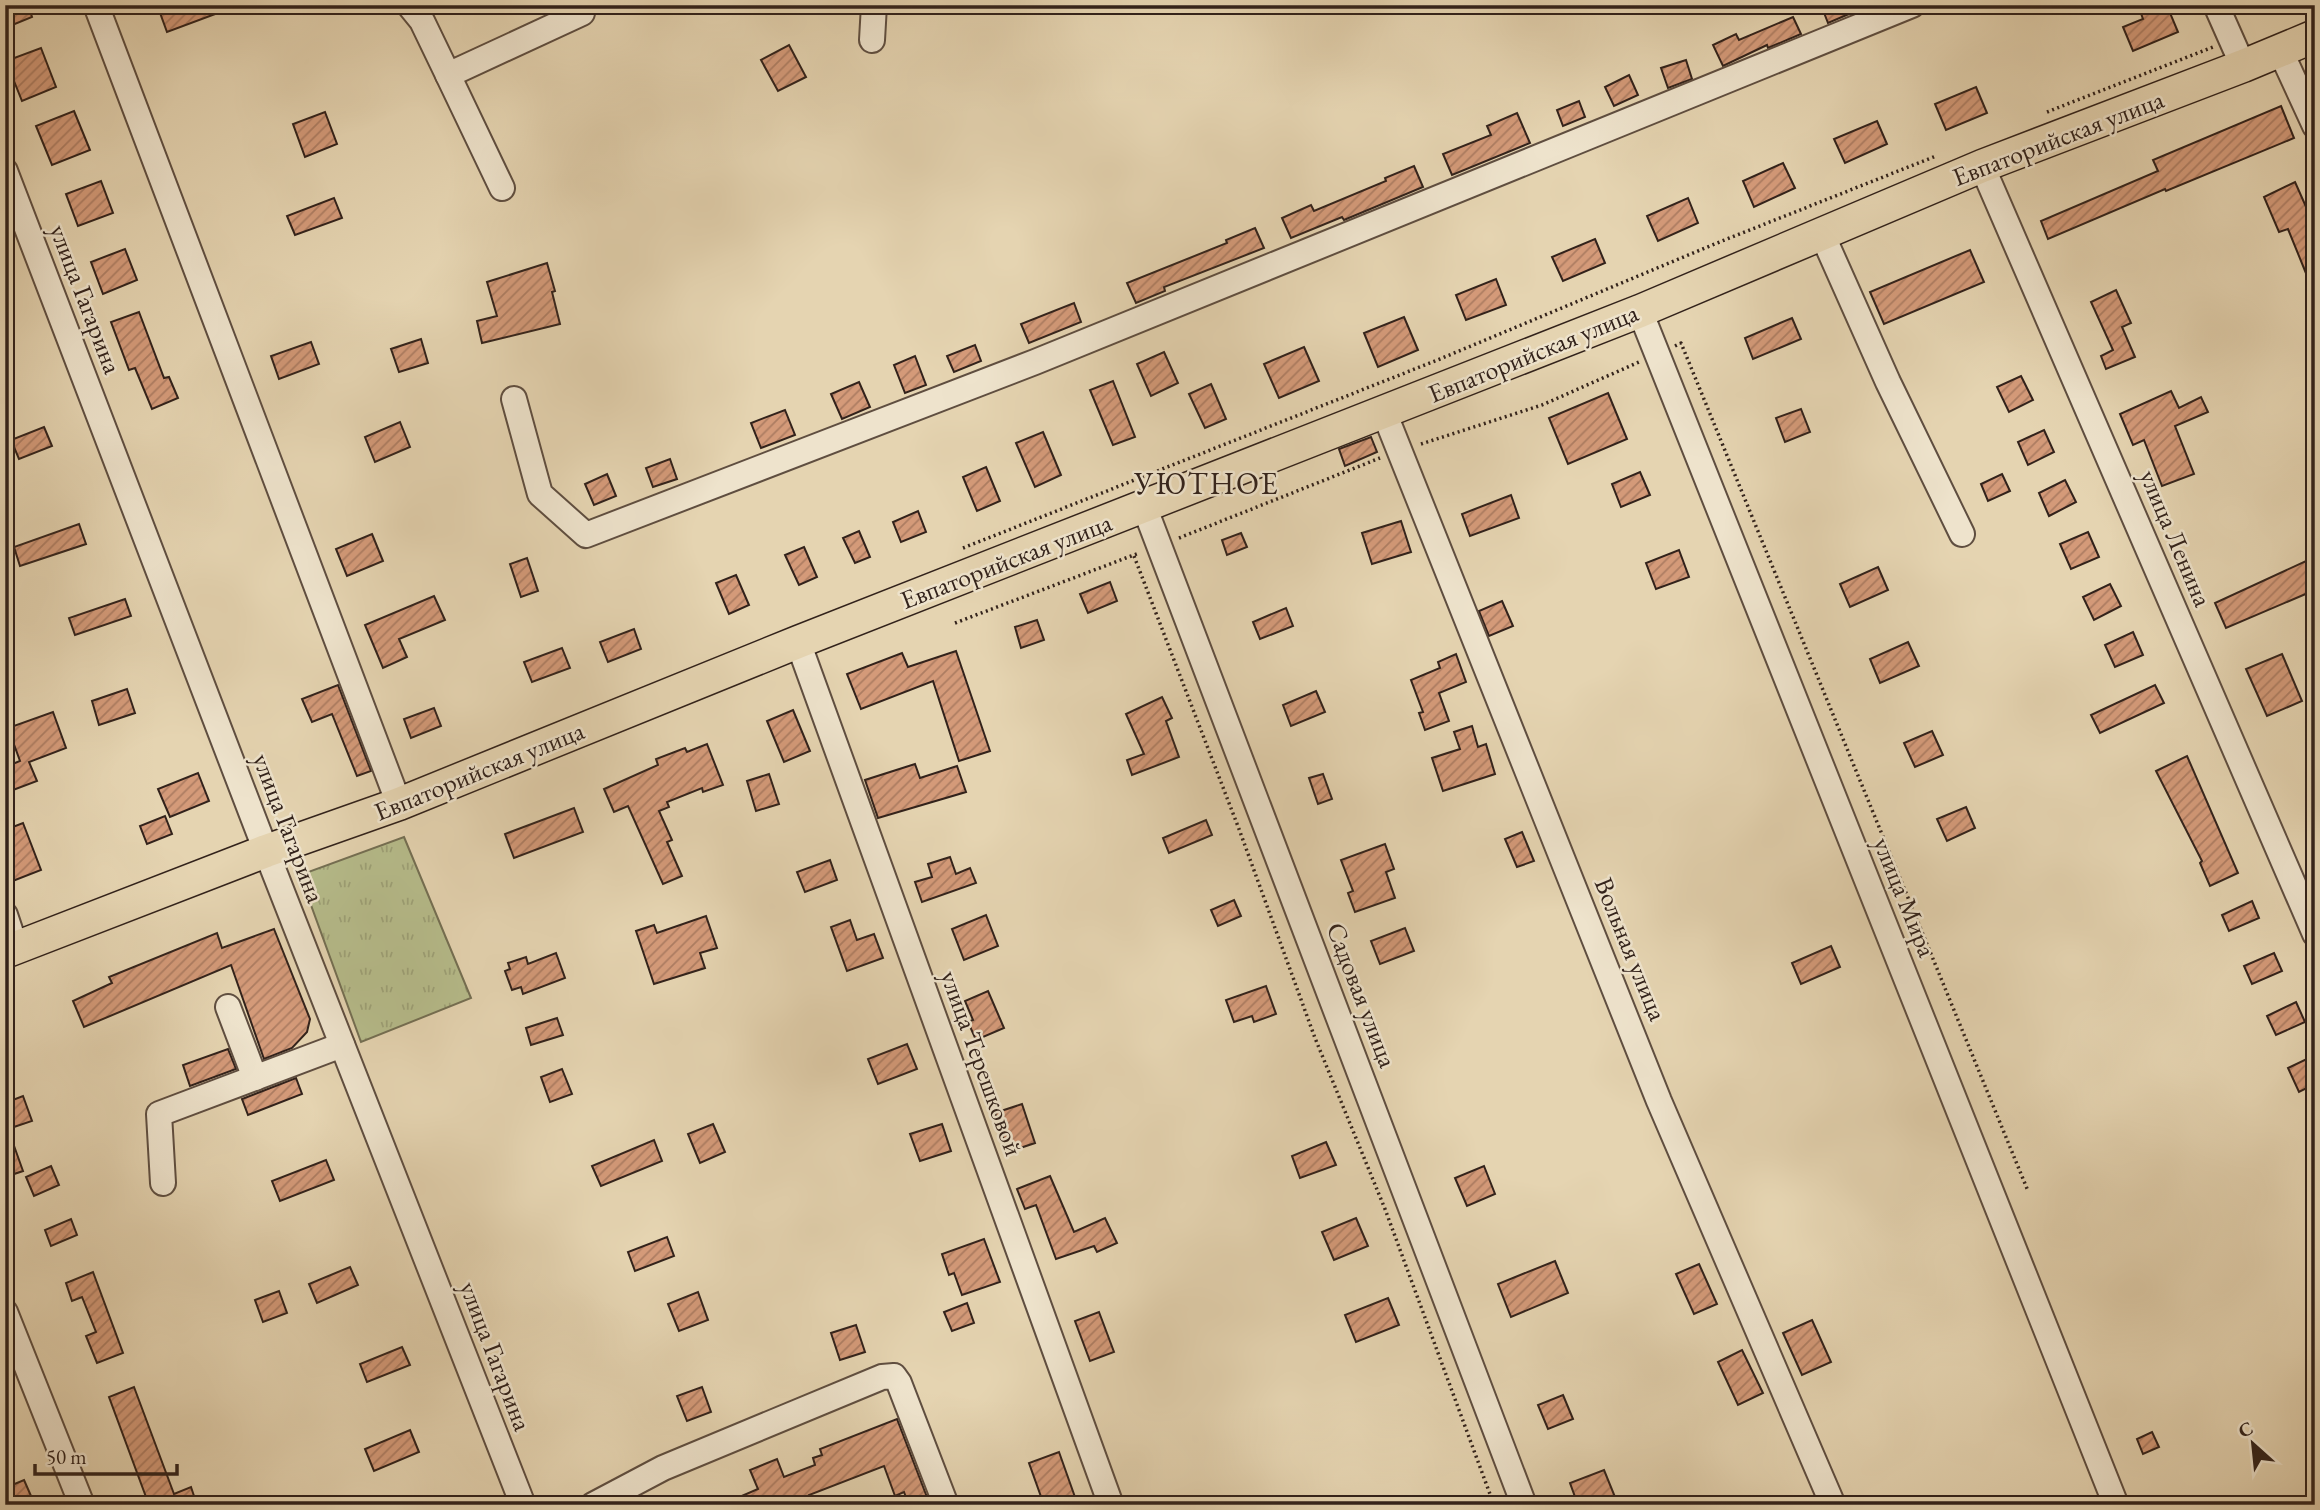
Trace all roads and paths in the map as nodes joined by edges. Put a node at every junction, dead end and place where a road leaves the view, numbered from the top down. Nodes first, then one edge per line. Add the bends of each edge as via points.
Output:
1 (96, 5) edge
2 (409, 5) edge
3 (874, 5) edge
4 (1912, 5) edge
5 (2216, 5) edge
6 (582, 13) dead end
7 (2315, 36) edge
8 (872, 40) dead end
9 (2280, 50) junction
10 (2237, 53) junction
11 (448, 75) junction
12 (2037, 116) dead end
13 (2315, 126) edge
14 (1947, 152) dead end
15 (1982, 166) junction
16 (5, 171) edge
17 (502, 188) dead end
18 (1822, 234) junction
19 (1640, 311) junction
20 (1657, 354) junction
21 (514, 399) dead end
22 (1384, 412) junction
23 (1399, 451) junction
24 (1144, 506) junction
25 (1962, 534) dead end
26 (1159, 545) junction
27 (961, 549) dead end
28 (1134, 556) junction
29 (955, 623) dead end
30 (798, 642) junction
31 (399, 804) junction
32 (266, 851) junction
33 (5, 915) edge
34 (2315, 934) edge
35 (11, 950) edge
36 (228, 1007) dead end
37 (342, 1045) junction
38 (255, 1078) junction
39 (163, 1183) dead end
40 (2028, 1191) dead end
41 (5, 1312) edge
42 (82, 1505) edge
43 (523, 1505) edge
44 (593, 1505) edge
45 (946, 1505) edge
46 (1111, 1505) edge
47 (1494, 1505) edge
48 (1524, 1505) edge
49 (1833, 1505) edge
50 (2116, 1505) edge

1 - 31 street
2 - 11 street via 422,20
3 - 8 street
4 - 21 street via 1035,362 586,534 540,494
5 - 10 street
6 - 11 street
7 - 9 main road, Евпаторийская улица
9 - 10 main road, Евпаторийская улица
9 - 13 street
10 - 12 path
10 - 15 main road, Евпаторийская улица
11 - 17 street
14 - 27 path
15 - 18 main road, Евпаторийская улица
15 - 34 street, улица Ленина
16 - 32 street, улица Гагарина
18 - 19 main road, Евпаторийская улица
18 - 25 street
19 - 20 street, улица Мира
19 - 22 main road, Евпаторийская улица
20 - 23 path via 1542,405
20 - 40 path via 1681,343
20 - 50 street, улица Мира
22 - 23 street, Вольная улица
22 - 24 main road, Евпаторийская улица
23 - 26 path
23 - 49 street, Вольная улица via 1660,1101
24 - 26 street, Садовая улица
24 - 30 main road, Евпаторийская улица
26 - 28 path
26 - 48 street, Садовая улица
28 - 29 path
28 - 47 path
30 - 31 main road, Евпаторийская улица
30 - 46 street, улица Терешковой
31 - 32 main road, Евпаторийская улица
32 - 35 main road, Евпаторийская улица
32 - 37 street, улица Гагарина
33 - 35 street
36 - 38 street
37 - 38 street
37 - 43 street, улица Гагарина
38 - 39 street via 159,1114
41 - 42 street
44 - 45 street via 663,1468 882,1377 894,1376

